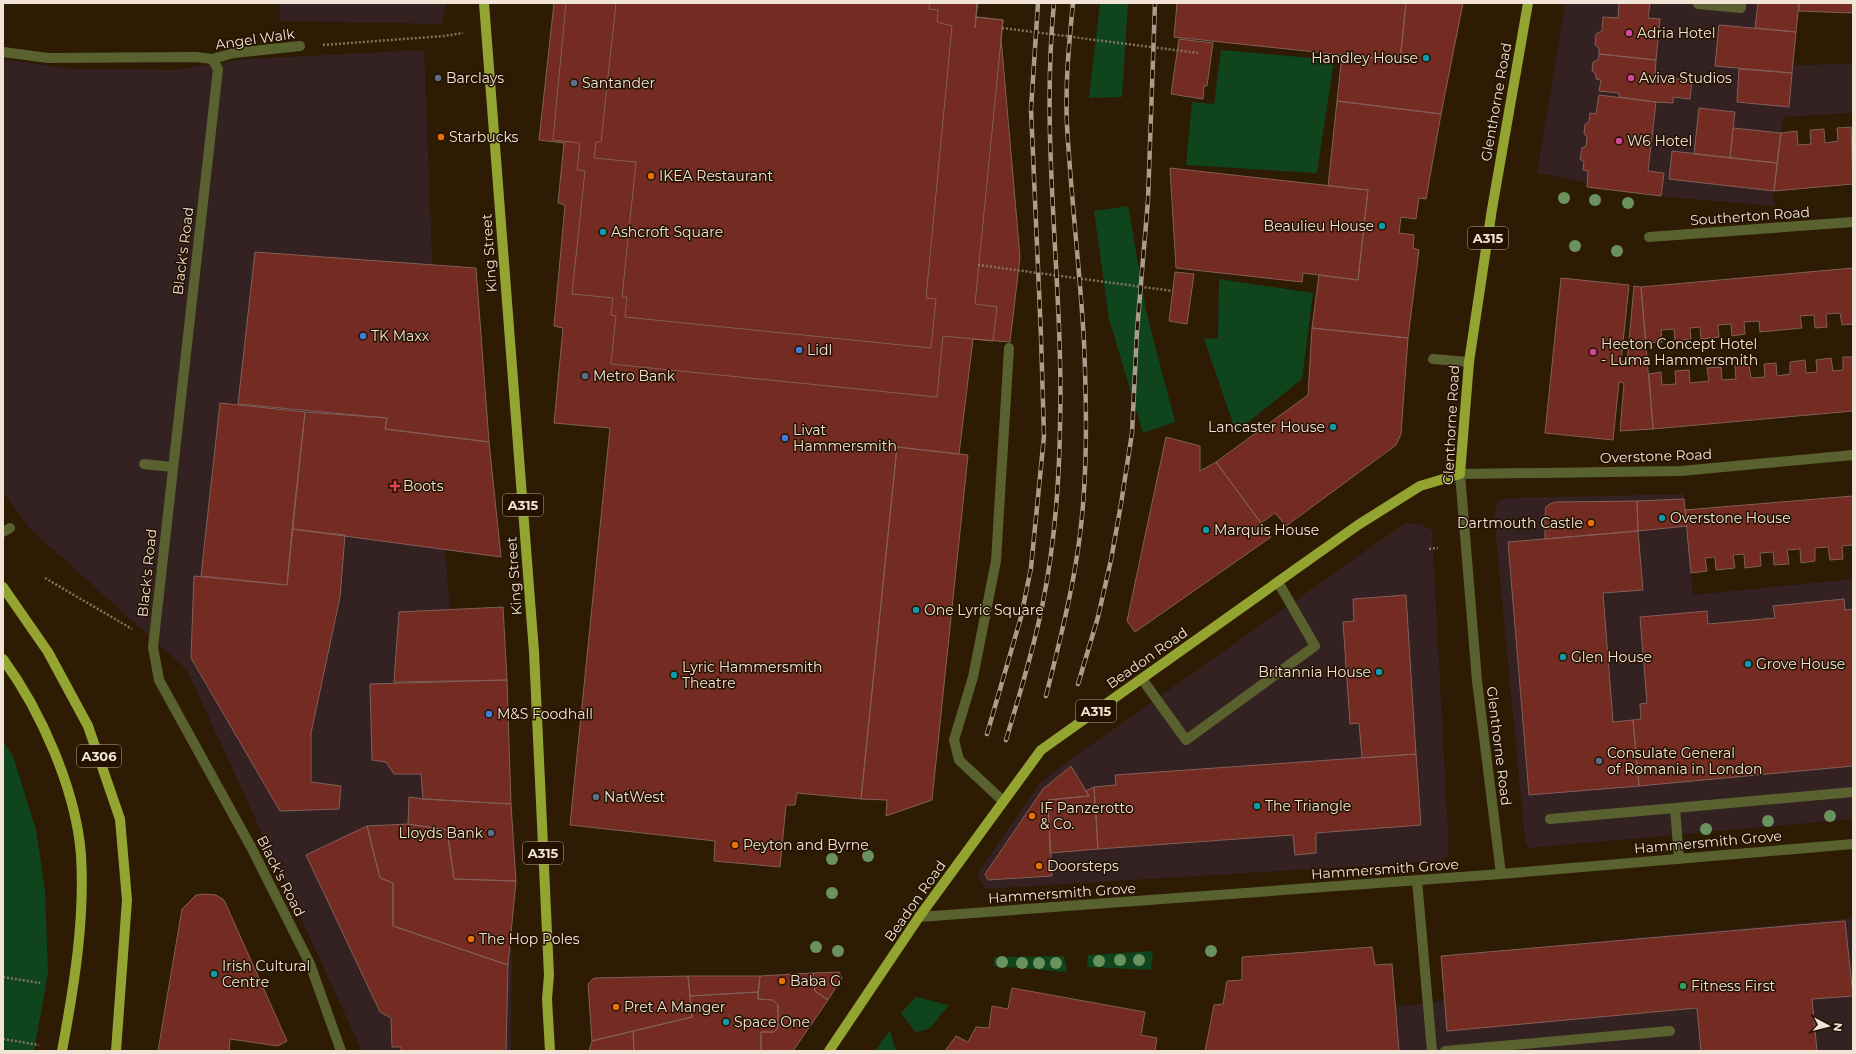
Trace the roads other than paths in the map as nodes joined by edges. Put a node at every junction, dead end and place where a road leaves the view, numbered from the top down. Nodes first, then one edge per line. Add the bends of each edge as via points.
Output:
1 (484, 3) edge
2 (1528, 3) edge
3 (1741, 3) edge
4 (1698, 4) dead end
5 (300, 46) road end
6 (3, 52) edge
7 (212, 59) junction
8 (1853, 222) edge
9 (1649, 237) dead end
10 (1009, 348) dead end
11 (1433, 360) dead end
12 (1469, 362) junction
13 (1853, 455) edge
14 (144, 464) dead end
15 (172, 467) junction
16 (1460, 474) junction
17 (1278, 582) junction
18 (3, 587) edge
19 (3, 659) edge
20 (1142, 679) junction
21 (1853, 792) edge
22 (1003, 801) junction
23 (1675, 808) junction
24 (1550, 819) dead end
25 (1853, 844) edge
26 (1679, 858) junction
27 (1501, 874) junction
28 (1417, 880) junction
29 (919, 918) junction
30 (1670, 1031) dead end
31 (62, 1051) edge
32 (116, 1051) edge
33 (340, 1051) edge
34 (550, 1051) edge
35 (829, 1051) edge
36 (1432, 1051) edge
37 (1445, 1051) edge

1 - 34 main road, King Street / A315 via 537,701
2 - 12 main road, Glenthorne Road / A315 via 1492,209
3 - 4 street via 1741,8
5 - 7 street, Angel Walk via 234,53
6 - 7 street, Angel Walk via 48,58
7 - 15 street, Black's Road via 218,69
8 - 9 street, Southerton Road
10 - 22 street via 996,561 973,677 954,740 959,760
11 - 12 street
12 - 16 main road, Glenthorne Road / A315
13 - 16 street, Overstone Road via 1681,471
14 - 15 street
15 - 33 street, Black's Road via 153,646 159,680 251,847 310,964
16 - 17 main road, Beadon Road / A315 via 1420,486 1358,525
16 - 27 street, Glenthorne Road via 1477,681
17 - 20 main road, Beadon Road / A315
17 - 20 street via 1315,646 1186,740
18 - 32 main road, A306 via 48,652 88,726 120,819 127,900
19 - 31 main road, A306 via 33,707 62,771 81,854 76,970
20 - 22 main road, Beadon Road / A315 via 1041,750
21 - 23 street
22 - 29 main road, Beadon Road / A315
23 - 24 street
23 - 26 street
25 - 26 street, Hammersmith Grove
26 - 27 street, Hammersmith Grove
27 - 28 street, Hammersmith Grove
28 - 29 street, Hammersmith Grove
28 - 36 street
29 - 35 main road, Beadon Road / A315
30 - 37 street

